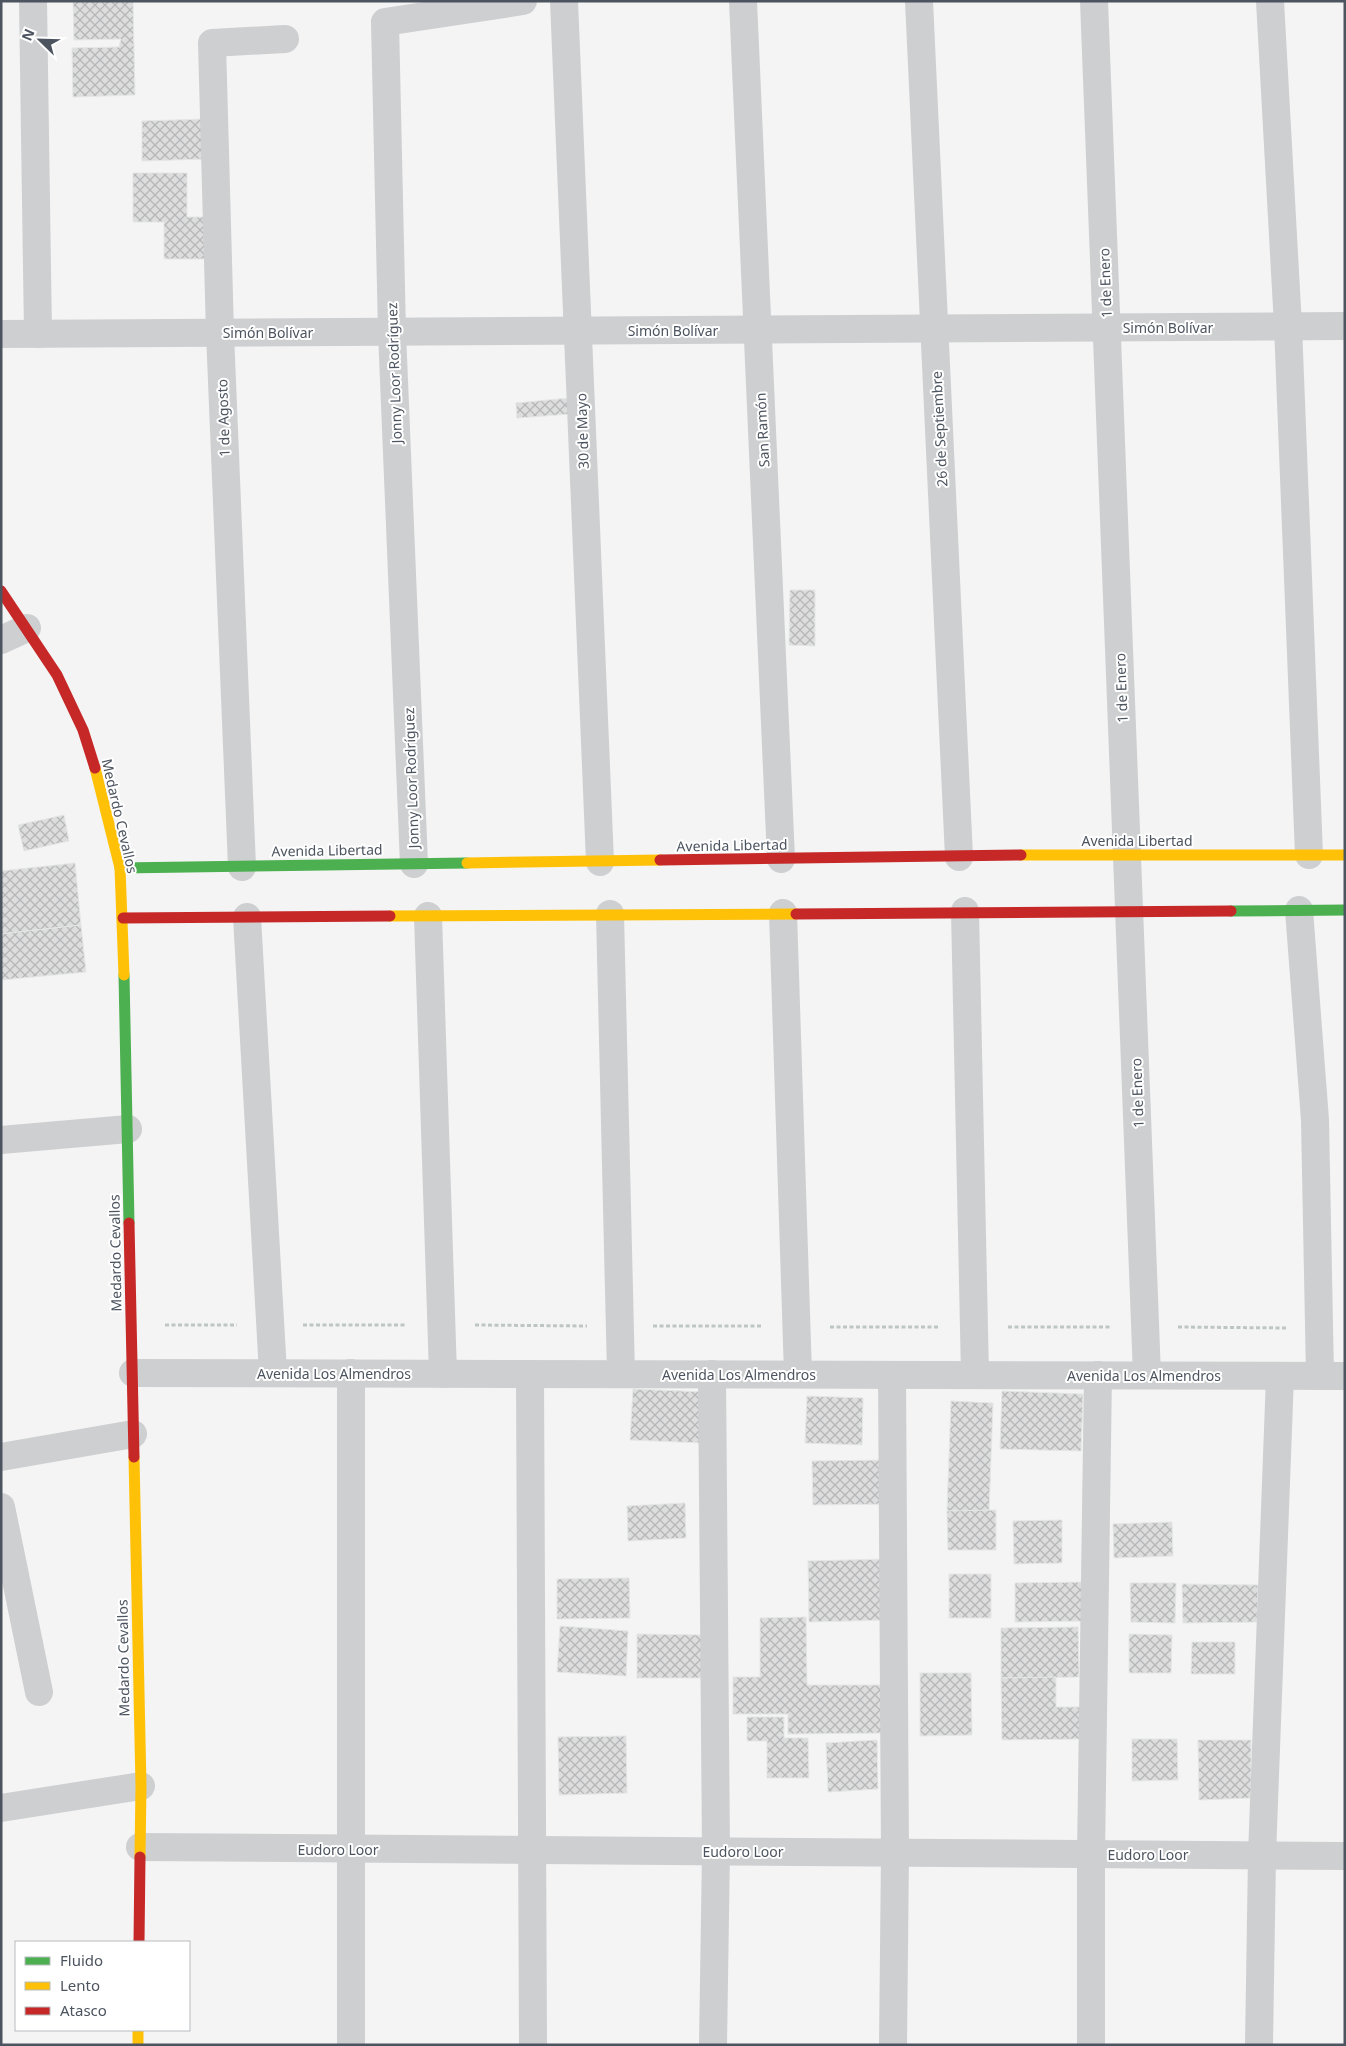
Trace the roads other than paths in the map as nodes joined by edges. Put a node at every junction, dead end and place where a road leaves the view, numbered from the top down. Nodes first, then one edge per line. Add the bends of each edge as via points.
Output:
1 (33, 1) edge
2 (523, 1) edge
3 (564, 1) edge
4 (743, 1) edge
5 (919, 1) edge
6 (1094, 1) edge
7 (1270, 1) edge
8 (285, 39) dead end
9 (1288, 326) junction
10 (1345, 326) edge
11 (1107, 327) junction
12 (934, 328) junction
13 (578, 330) junction
14 (758, 330) junction
15 (392, 332) junction
16 (220, 333) junction
17 (1, 334) edge
18 (38, 334) junction
19 (1, 591) edge
20 (27, 628) junction
21 (1, 640) edge
22 (1128, 854) junction
23 (1310, 855) junction
24 (1345, 855) edge
25 (959, 857) junction
26 (781, 859) junction
27 (600, 862) junction
28 (414, 864) junction
29 (242, 866) junction
30 (120, 868) junction
31 (1130, 910) junction
32 (1299, 910) junction
33 (1345, 910) edge
34 (965, 912) junction
35 (783, 913) junction
36 (610, 914) junction
37 (428, 916) junction
38 (247, 917) junction
39 (123, 918) junction
40 (128, 1129) junction
41 (1, 1140) edge
42 (133, 1373) junction
43 (273, 1373) junction
44 (351, 1373) junction
45 (444, 1374) junction
46 (530, 1374) junction
47 (621, 1374) junction
48 (712, 1374) junction
49 (798, 1374) junction
50 (892, 1374) junction
51 (975, 1375) junction
52 (1098, 1375) junction
53 (1147, 1375) junction
54 (1280, 1376) junction
55 (1332, 1376) edge
56 (133, 1434) junction
57 (1, 1457) edge
58 (1, 1508) edge
59 (39, 1692) dead end
60 (141, 1786) junction
61 (1, 1808) edge
62 (140, 1847) junction
63 (351, 1849) junction
64 (532, 1850) junction
65 (716, 1851) junction
66 (895, 1853) junction
67 (1091, 1854) junction
68 (1262, 1855) junction
69 (1345, 1856) edge
70 (139, 1941) edge
71 (138, 2031) edge
72 (138, 2045) edge
73 (350, 2045) edge
74 (533, 2045) edge
75 (713, 2045) edge
76 (893, 2045) edge
77 (1091, 2045) edge
78 (1259, 2045) edge

1 - 18 street
2 - 15 street, Jonny Loor Rodríguez via 385,22
3 - 13 street, 30 de Mayo
4 - 14 street, San Ramón
5 - 12 street, 26 de Septiembre
6 - 11 street, 1 de Enero
7 - 9 street
8 - 16 street, 1 de Agosto via 212,43
9 - 10 street, Simón Bolívar
9 - 11 street, Simón Bolívar
9 - 23 street
11 - 12 street, Simón Bolívar
11 - 22 street, 1 de Enero
12 - 14 street, Simón Bolívar
12 - 25 street, 26 de Septiembre
13 - 14 street, Simón Bolívar
13 - 15 street, Simón Bolívar
13 - 27 street, 30 de Mayo
14 - 26 street, San Ramón
15 - 16 street, Simón Bolívar
15 - 28 street, Jonny Loor Rodríguez
16 - 18 street, Simón Bolívar
16 - 29 street, 1 de Agosto
17 - 18 street, Simón Bolívar
19 - 20 street, Medardo Cevallos
20 - 21 street
20 - 30 street, Medardo Cevallos via 57,675 82,730 101,788
22 - 23 street, Avenida Libertad
22 - 25 street, Avenida Libertad
22 - 31 street, 1 de Enero
23 - 24 street, Avenida Libertad
25 - 26 street, Avenida Libertad
26 - 27 street, Avenida Libertad
27 - 28 street, Avenida Libertad
28 - 29 street, Avenida Libertad
29 - 30 street, Avenida Libertad
30 - 39 street, Medardo Cevallos
31 - 32 street
31 - 34 street
31 - 53 street, 1 de Enero
32 - 33 street
32 - 55 street via 1315,1120 1320,1328
34 - 35 street
34 - 51 street
35 - 36 street
35 - 49 street
36 - 37 street
36 - 47 street
37 - 38 street
37 - 45 street
38 - 39 street
38 - 43 street
39 - 40 street, Medardo Cevallos
40 - 41 street
40 - 42 street, Medardo Cevallos
42 - 43 street, Avenida Los Almendros
42 - 56 street, Medardo Cevallos
43 - 44 street, Avenida Los Almendros
44 - 45 street, Avenida Los Almendros
44 - 63 street
45 - 46 street, Avenida Los Almendros
46 - 47 street, Avenida Los Almendros
46 - 64 street
47 - 48 street, Avenida Los Almendros
48 - 49 street, Avenida Los Almendros
48 - 65 street
49 - 50 street, Avenida Los Almendros
50 - 51 street, Avenida Los Almendros
50 - 66 street
51 - 52 street, Avenida Los Almendros
52 - 53 street, Avenida Los Almendros
52 - 67 street
53 - 54 street, Avenida Los Almendros
54 - 55 street, Avenida Los Almendros
54 - 68 street
56 - 57 street
56 - 60 street, Medardo Cevallos
58 - 59 street
60 - 61 street
60 - 62 street, Medardo Cevallos
62 - 63 street, Eudoro Loor
62 - 70 street, Medardo Cevallos
63 - 64 street, Eudoro Loor
63 - 73 street
64 - 65 street, Eudoro Loor
64 - 74 street
65 - 66 street, Eudoro Loor
65 - 75 street
66 - 67 street, Eudoro Loor
66 - 76 street
67 - 68 street, Eudoro Loor
67 - 77 street
68 - 69 street, Eudoro Loor
68 - 78 street
71 - 72 street

